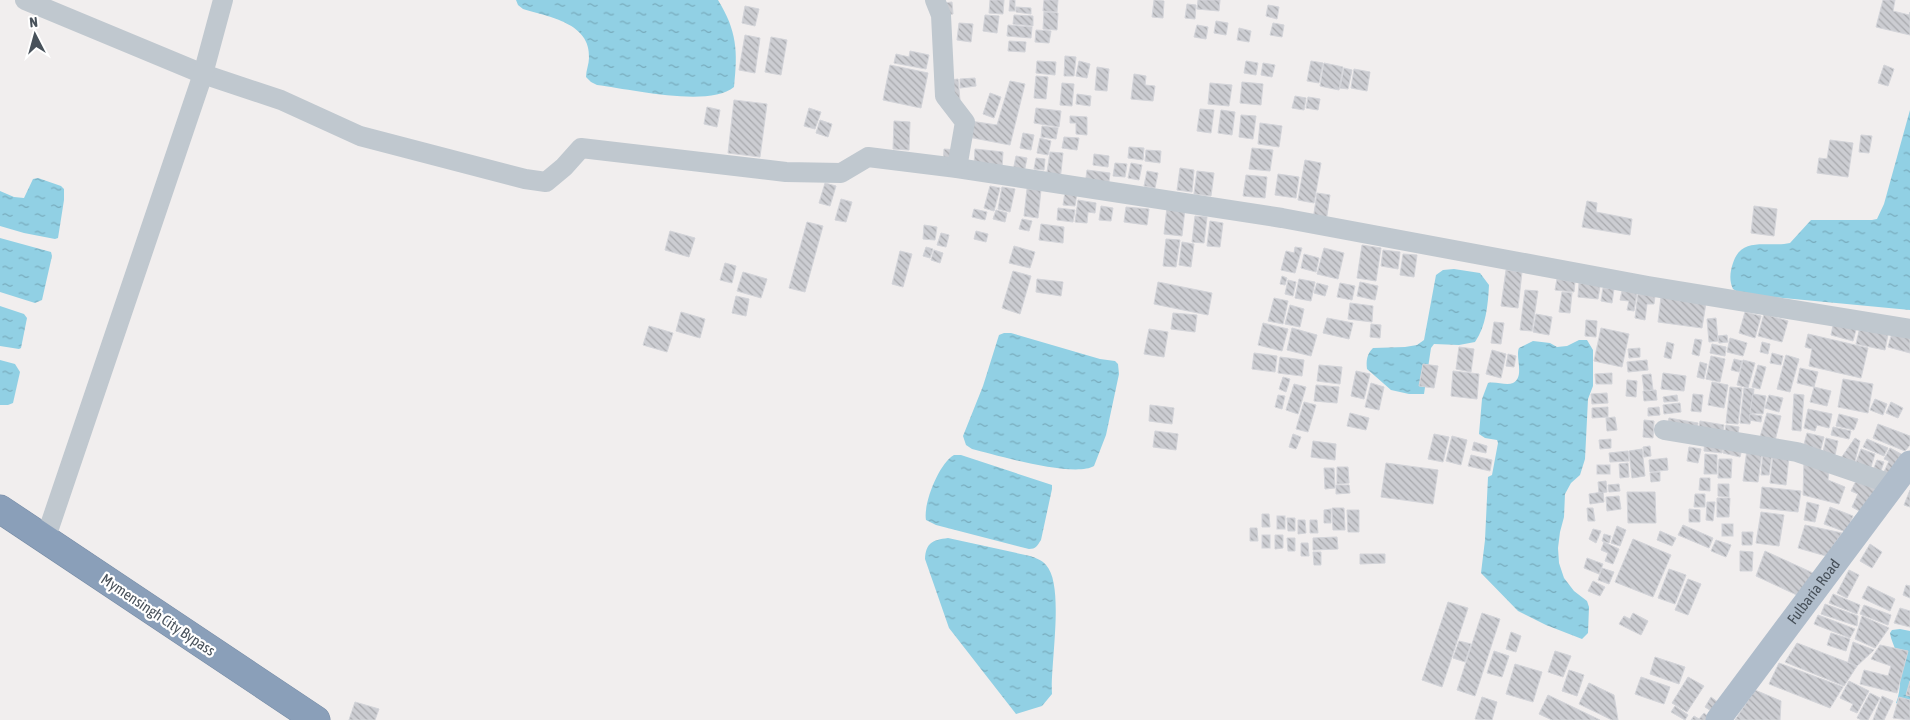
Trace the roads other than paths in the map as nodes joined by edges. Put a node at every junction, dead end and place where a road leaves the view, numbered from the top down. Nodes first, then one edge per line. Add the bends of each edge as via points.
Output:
1 (25, 0) edge
2 (223, 0) edge
3 (935, 0) edge
4 (203, 74) junction
5 (956, 168) junction
6 (1910, 329) edge
7 (1664, 430) dead end
8 (1910, 463) edge
9 (1894, 485) junction
10 (0, 509) edge
11 (45, 540) junction
12 (316, 720) edge
13 (1718, 720) edge

1 - 4 street
2 - 4 street
3 - 5 street via 941,15 945,96 965,122
4 - 5 street via 281,100 360,136 546,182 581,148 786,172 841,173 868,157
4 - 11 street
5 - 6 street via 1282,218 1648,286
7 - 9 street via 1797,452
8 - 9 main road, Fulbaria Road
9 - 13 main road, Fulbaria Road
10 - 11 highway, Mymensingh City Bypass
11 - 12 highway, Mymensingh City Bypass

